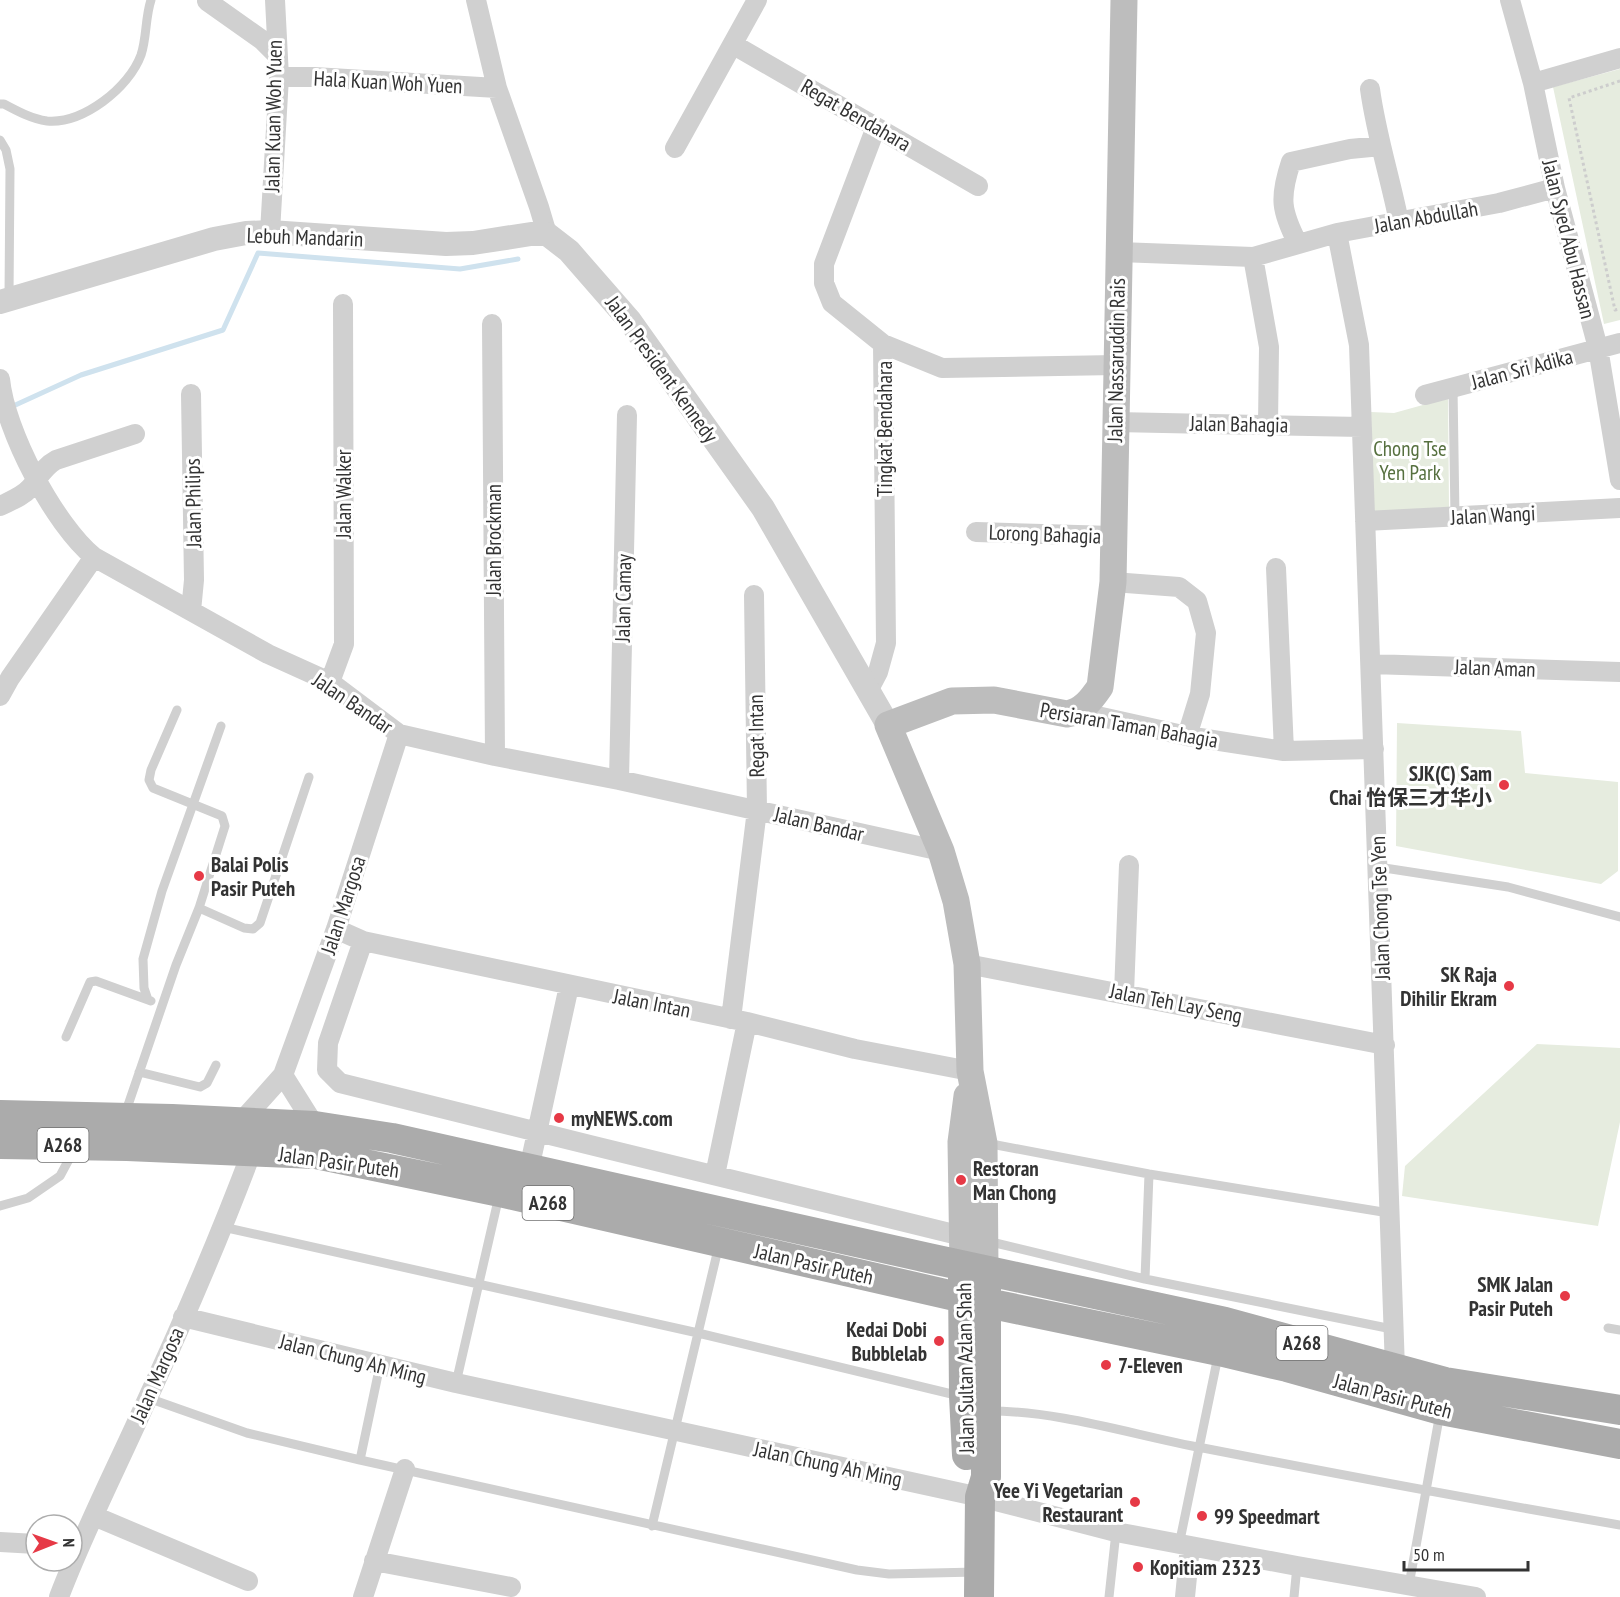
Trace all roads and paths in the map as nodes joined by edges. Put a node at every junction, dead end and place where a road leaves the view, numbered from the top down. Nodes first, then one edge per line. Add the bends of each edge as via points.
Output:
1 (150, 0) edge
2 (202, 0) edge
3 (275, 0) edge
4 (476, 0) edge
5 (757, 0) edge
6 (1124, 0) edge
7 (1510, 0) edge
8 (734, 45) junction
9 (277, 55) junction
10 (1620, 58) edge
11 (279, 77) junction
12 (1620, 81) edge
13 (1533, 83) junction
14 (497, 88) junction
15 (1370, 89) dead end
16 (0, 104) edge
17 (876, 127) junction
18 (0, 140) edge
19 (1381, 146) junction
20 (675, 148) dead end
21 (978, 186) dead end
22 (1555, 188) junction
23 (1399, 222) junction
24 (270, 232) junction
25 (1337, 233) junction
26 (547, 234) junction
27 (1298, 244) junction
28 (1119, 252) junction
29 (1253, 257) junction
30 (4, 301) edge
31 (343, 304) dead end
32 (1620, 309) edge
33 (492, 324) dead end
34 (1620, 343) edge
35 (883, 344) junction
36 (1598, 348) junction
37 (1116, 364) junction
38 (0, 379) edge
39 (1453, 388) junction
40 (191, 394) dead end
41 (1425, 396) dead end
42 (627, 416) dead end
43 (1115, 422) junction
44 (1268, 425) junction
45 (1362, 427) junction
46 (135, 434) dead end
47 (36, 480) junction
48 (1620, 480) edge
49 (0, 506) edge
50 (1620, 508) edge
51 (1455, 517) junction
52 (1365, 521) junction
53 (976, 532) dead end
54 (1113, 536) junction
55 (94, 557) junction
56 (1276, 568) dead end
57 (1113, 582) junction
58 (754, 595) dead end
59 (191, 611) junction
60 (1371, 664) junction
61 (1620, 672) edge
62 (330, 682) junction
63 (868, 691) junction
64 (0, 696) edge
65 (177, 710) dead end
66 (1079, 712) junction
67 (888, 725) junction
68 (220, 726) dead end
69 (399, 734) junction
70 (1187, 736) junction
71 (1374, 749) junction
72 (1284, 751) junction
73 (495, 756) junction
74 (309, 777) dead end
75 (619, 780) junction
76 (193, 804) junction
77 (757, 810) junction
78 (941, 851) junction
79 (1129, 866) dead end
80 (1378, 867) junction
81 (199, 908) junction
82 (1620, 917) edge
83 (336, 929) junction
84 (363, 941) junction
85 (967, 964) junction
86 (569, 986) junction
87 (1124, 993) junction
88 (148, 1000) junction
89 (162, 1005) junction
90 (739, 1021) junction
91 (66, 1037) dead end
92 (1385, 1045) junction
93 (216, 1065) dead end
94 (970, 1071) junction
95 (139, 1072) junction
96 (283, 1075) junction
97 (0, 1115) edge
98 (242, 1122) junction
99 (315, 1126) junction
100 (536, 1132) junction
101 (125, 1133) junction
102 (984, 1143) junction
103 (0, 1144) edge
104 (76, 1146) junction
105 (252, 1151) junction
106 (529, 1169) junction
107 (1149, 1174) junction
108 (716, 1175) junction
109 (500, 1192) junction
110 (0, 1206) edge
111 (1389, 1213) junction
112 (223, 1227) junction
113 (974, 1238) junction
114 (720, 1242) junction
115 (974, 1268) junction
116 (1144, 1279) junction
117 (479, 1284) junction
118 (975, 1301) junction
119 (183, 1317) junction
120 (1608, 1328) dead end
121 (1392, 1329) junction
122 (1620, 1330) edge
123 (698, 1333) junction
124 (1219, 1351) junction
125 (380, 1365) junction
126 (1395, 1369) junction
127 (456, 1383) junction
128 (148, 1398) junction
129 (975, 1404) junction
130 (1441, 1410) junction
131 (1620, 1410) edge
132 (674, 1431) junction
133 (1620, 1444) edge
134 (1199, 1448) junction
135 (360, 1460) junction
136 (405, 1470) junction
137 (1426, 1491) junction
138 (980, 1497) junction
139 (94, 1516) junction
140 (1620, 1525) edge
141 (652, 1526) junction
142 (1116, 1532) junction
143 (84, 1533) edge
144 (0, 1542) edge
145 (24, 1543) edge
146 (1185, 1545) junction
147 (374, 1561) junction
148 (1297, 1566) junction
149 (67, 1573) edge
150 (248, 1581) dead end
151 (979, 1584) edge
152 (511, 1587) dead end
153 (1400, 1588) edge
154 (59, 1597) edge
155 (363, 1597) edge
156 (1109, 1597) edge
157 (1185, 1597) edge
158 (1294, 1597) edge
159 (1476, 1597) edge

1 - 16 lane via 141,56 109,97 86,113 46,121
2 - 9 street via 243,26
3 - 9 street, Jalan Kuan Woh Yuen
4 - 14 street
5 - 8 street
6 - 28 main road, Jalan Nassaruddin Rais
7 - 13 street, Jalan Syed Abu Hassan
8 - 17 street, Regat Bendahara
8 - 20 street
9 - 11 street, Jalan Kuan Woh Yuen
10 - 13 street
11 - 14 street, Hala Kuan Woh Yuen
11 - 24 street, Jalan Kuan Woh Yuen
12 - 32 path via 1569,98 1615,310
13 - 22 street, Jalan Syed Abu Hassan
14 - 26 street
15 - 19 street
17 - 21 street, Regat Bendahara
17 - 35 street, Tingkat Bendahara via 824,264 824,283 832,303
18 - 30 lane via 10,169
19 - 23 street
19 - 27 street via 1350,148 1291,162 1283,185 1283,205
22 - 23 street, Jalan Abdullah via 1499,204
22 - 36 street, Jalan Syed Abu Hassan
23 - 25 street, Jalan Abdullah
24 - 26 street, Lebuh Mandarin via 446,244
24 - 30 street, Lebuh Mandarin via 214,238
25 - 27 street, Jalan Abdullah
25 - 45 street, Jalan Chong Tse Yen via 1359,345
26 - 63 street, Jalan President Kennedy via 569,251 630,321 756,499
27 - 29 street, Jalan Abdullah
28 - 29 street, Jalan Abdullah
28 - 37 main road, Jalan Nassaruddin Rais
29 - 44 street via 1269,347
31 - 62 street, Jalan Walker via 344,644
33 - 73 street, Jalan Brockman
34 - 36 street, Jalan Sri Adika
35 - 37 street via 942,368
35 - 63 street, Tingkat Bendahara via 885,643
36 - 39 street, Jalan Sri Adika
36 - 48 street, Jalan Syed Abu Hassan
37 - 43 main road, Jalan Nassaruddin Rais
38 - 47 street, Jalan Bandar via 2,399
39 - 41 street, Jalan Sri Adika
39 - 51 lane
40 - 59 street, Jalan Philips
42 - 75 street, Jalan Camay
43 - 44 street, Jalan Bahagia
43 - 54 main road, Jalan Nassaruddin Rais
44 - 45 street, Jalan Bahagia
45 - 52 street, Jalan Chong Tse Yen
46 - 47 street via 47,464
47 - 49 street via 23,495
47 - 55 street, Jalan Bandar via 72,536
50 - 51 street, Jalan Wangi
51 - 52 street, Jalan Wangi
52 - 60 street, Jalan Chong Tse Yen
53 - 54 street, Lorong Bahagia
54 - 57 main road, Jalan Nassaruddin Rais
55 - 59 street, Jalan Bandar
55 - 64 street
56 - 72 street
57 - 66 main road, Jalan Nassaruddin Rais via 1100,687
57 - 70 street via 1179,587 1197,601 1206,633 1200,694
58 - 77 street, Regat Intan
59 - 62 street, Jalan Bandar via 268,654
60 - 61 street, Jalan Aman
60 - 71 street, Jalan Chong Tse Yen
62 - 69 street, Jalan Bandar
63 - 67 street, Jalan President Kennedy
65 - 76 lane via 149,780 153,788
66 - 67 main road, Persiaran Taman Bahagia via 1068,714 994,700 952,701
66 - 70 street, Persiaran Taman Bahagia
67 - 78 main road
68 - 76 lane
69 - 73 street, Jalan Bandar
69 - 83 street, Jalan Margosa
70 - 72 street, Persiaran Taman Bahagia
71 - 72 street, Persiaran Taman Bahagia
71 - 80 street, Jalan Chong Tse Yen
73 - 75 street, Jalan Bandar
74 - 81 lane via 260,923 253,929 244,928
75 - 77 street, Jalan Bandar
76 - 81 lane via 222,816 225,826
76 - 88 lane via 143,959
77 - 78 street, Jalan Bandar
77 - 90 street, Regat Intan
78 - 85 main road via 956,902
79 - 87 street
80 - 82 lane via 1508,887
80 - 92 street, Jalan Chong Tse Yen
81 - 89 lane
83 - 84 street, Jalan Intan
83 - 96 street, Jalan Margosa
84 - 86 street, Jalan Intan
84 - 100 street via 328,1043 327,1070 340,1083
85 - 87 street, Jalan Teh Lay Seng
85 - 94 main road
86 - 90 street, Jalan Intan
86 - 100 street
87 - 92 street, Jalan Teh Lay Seng
88 - 89 lane
88 - 91 lane via 90,982
89 - 95 lane
90 - 94 street, Jalan Intan
90 - 108 street, Regat Intan
92 - 111 street, Jalan Chong Tse Yen
93 - 95 lane via 207,1083 200,1087
94 - 102 main road
94 - 113 main road via 961,1142
95 - 101 lane
96 - 98 street
96 - 99 street
97 - 101 main road, Jalan Pasir Puteh / A268
98 - 99 main road, Jalan Pasir Puteh / A268
98 - 101 main road, Jalan Pasir Puteh / A268
99 - 106 main road, Jalan Pasir Puteh / A268 via 392,1138
100 - 106 street
100 - 108 street
101 - 104 main road, Jalan Pasir Puteh / A268
101 - 105 main road, Jalan Pasir Puteh / A268
102 - 107 lane
102 - 113 main road
103 - 104 main road, Jalan Pasir Puteh / A268
104 - 110 lane via 60,1176 28,1198
105 - 109 main road, Jalan Pasir Puteh / A268 via 316,1154
105 - 112 street, Jalan Margosa
106 - 115 main road, Jalan Pasir Puteh / A268
107 - 111 lane
107 - 116 lane
108 - 113 street
109 - 114 main road, Jalan Pasir Puteh / A268
109 - 117 lane
111 - 121 street, Jalan Chong Tse Yen
112 - 117 lane
112 - 119 street, Jalan Margosa
113 - 115 main road, Jalan Sultan Azlan Shah
113 - 116 lane
114 - 118 main road, Jalan Pasir Puteh / A268
114 - 123 lane
115 - 118 main road, Jalan Sultan Azlan Shah
115 - 126 main road, Jalan Pasir Puteh / A268 via 1225,1322
116 - 121 lane
117 - 123 lane
117 - 127 lane
118 - 124 main road, Jalan Pasir Puteh / A268
118 - 129 main road, Jalan Sultan Azlan Shah
119 - 125 street, Jalan Chung Ah Ming
119 - 128 street, Jalan Margosa
120 - 122 lane
121 - 126 street, Jalan Chong Tse Yen
123 - 129 lane
123 - 132 lane
124 - 130 main road, Jalan Pasir Puteh / A268
124 - 134 lane
125 - 127 street, Jalan Chung Ah Ming
125 - 135 lane
126 - 131 main road, Jalan Pasir Puteh / A268 via 1445,1382
127 - 132 street, Jalan Chung Ah Ming
128 - 135 lane via 247,1433
128 - 139 street, Jalan Margosa
129 - 134 lane
129 - 138 main road, Jalan Sultan Azlan Shah via 986,1477
130 - 133 main road, Jalan Pasir Puteh / A268
130 - 137 lane
132 - 138 street, Jalan Chung Ah Ming
132 - 141 lane
134 - 137 lane
134 - 146 lane
135 - 136 lane
136 - 141 lane
136 - 147 street
137 - 140 lane
137 - 153 lane
138 - 142 street, Jalan Chung Ah Ming
138 - 151 main road, Jalan Sultan Azlan Shah
139 - 143 street, Jalan Margosa
139 - 150 street
141 - 151 lane via 868,1572
142 - 146 street, Jalan Chung Ah Ming
142 - 156 lane
144 - 145 street
146 - 148 street, Jalan Chung Ah Ming
146 - 157 street
147 - 152 street
147 - 155 street
148 - 153 street, Jalan Chung Ah Ming
148 - 158 lane
149 - 154 street, Jalan Margosa
153 - 159 street, Jalan Chung Ah Ming

